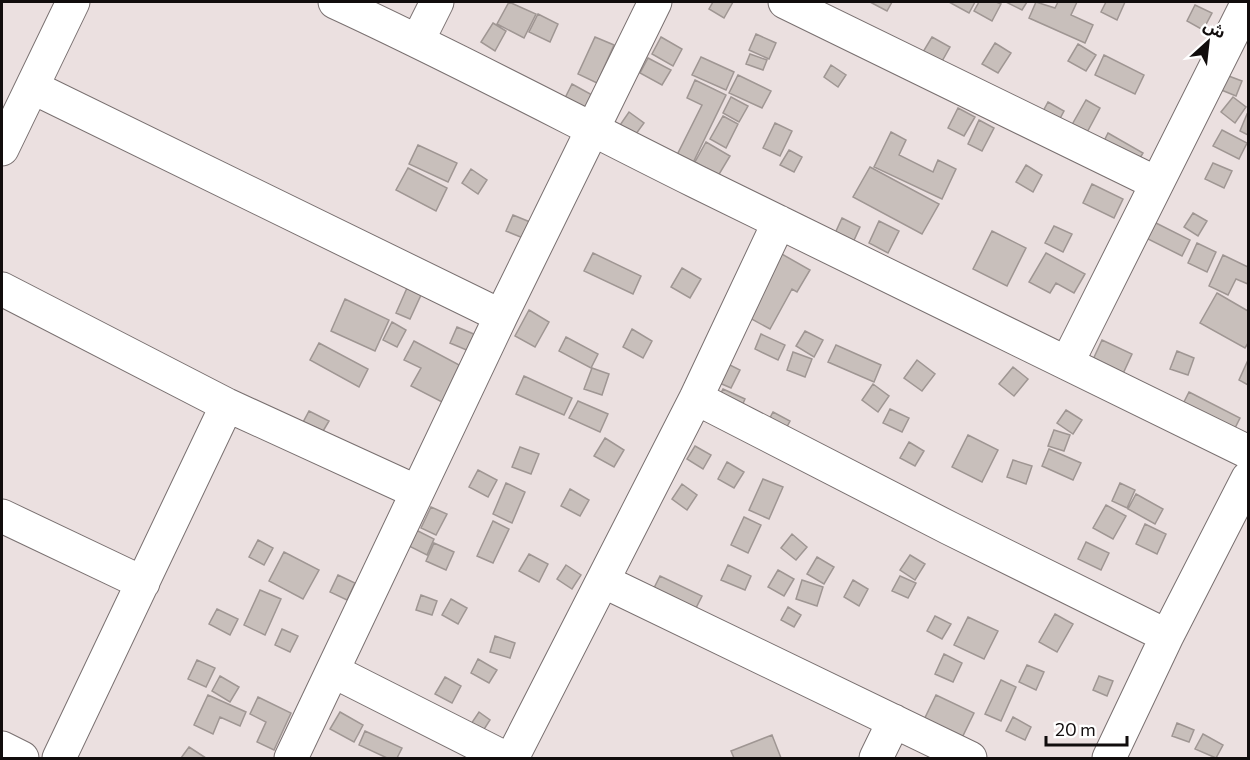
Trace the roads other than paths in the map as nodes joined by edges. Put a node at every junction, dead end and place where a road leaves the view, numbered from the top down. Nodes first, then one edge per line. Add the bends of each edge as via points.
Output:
1 (73, 2) edge
2 (335, 2) edge
3 (436, 2) edge
4 (655, 2) edge
5 (785, 2) edge
6 (1248, 2) edge
7 (418, 40) junction
8 (32, 87) junction
9 (593, 130) junction
10 (2, 149) edge
11 (1156, 183) junction
12 (778, 222) junction
13 (2, 289) edge
14 (501, 316) junction
15 (1067, 363) junction
16 (696, 398) junction
17 (227, 405) junction
18 (1248, 452) edge
19 (1248, 478) edge
20 (417, 492) junction
21 (2, 516) edge
22 (603, 581) junction
23 (143, 582) junction
24 (1167, 636) junction
25 (333, 671) junction
26 (894, 722) junction
27 (2, 748) edge
28 (22, 759) edge
29 (59, 759) edge
30 (291, 759) edge
31 (505, 759) edge
32 (512, 759) edge
33 (876, 759) edge
34 (970, 759) edge
35 (1109, 759) edge

1 - 8 street
2 - 7 street
3 - 7 street
4 - 9 street
5 - 11 street
6 - 11 street
7 - 9 street
8 - 10 street
8 - 14 street
9 - 12 street
9 - 14 street
11 - 15 street
12 - 15 street
12 - 16 street
13 - 17 street
14 - 20 street
15 - 18 street
16 - 22 street
16 - 24 street
17 - 20 street
17 - 23 street
19 - 24 street
20 - 25 street
21 - 23 street
22 - 26 street
22 - 32 street
23 - 29 street
24 - 35 street
25 - 30 street
25 - 31 street
26 - 33 street
26 - 34 street
27 - 28 street

